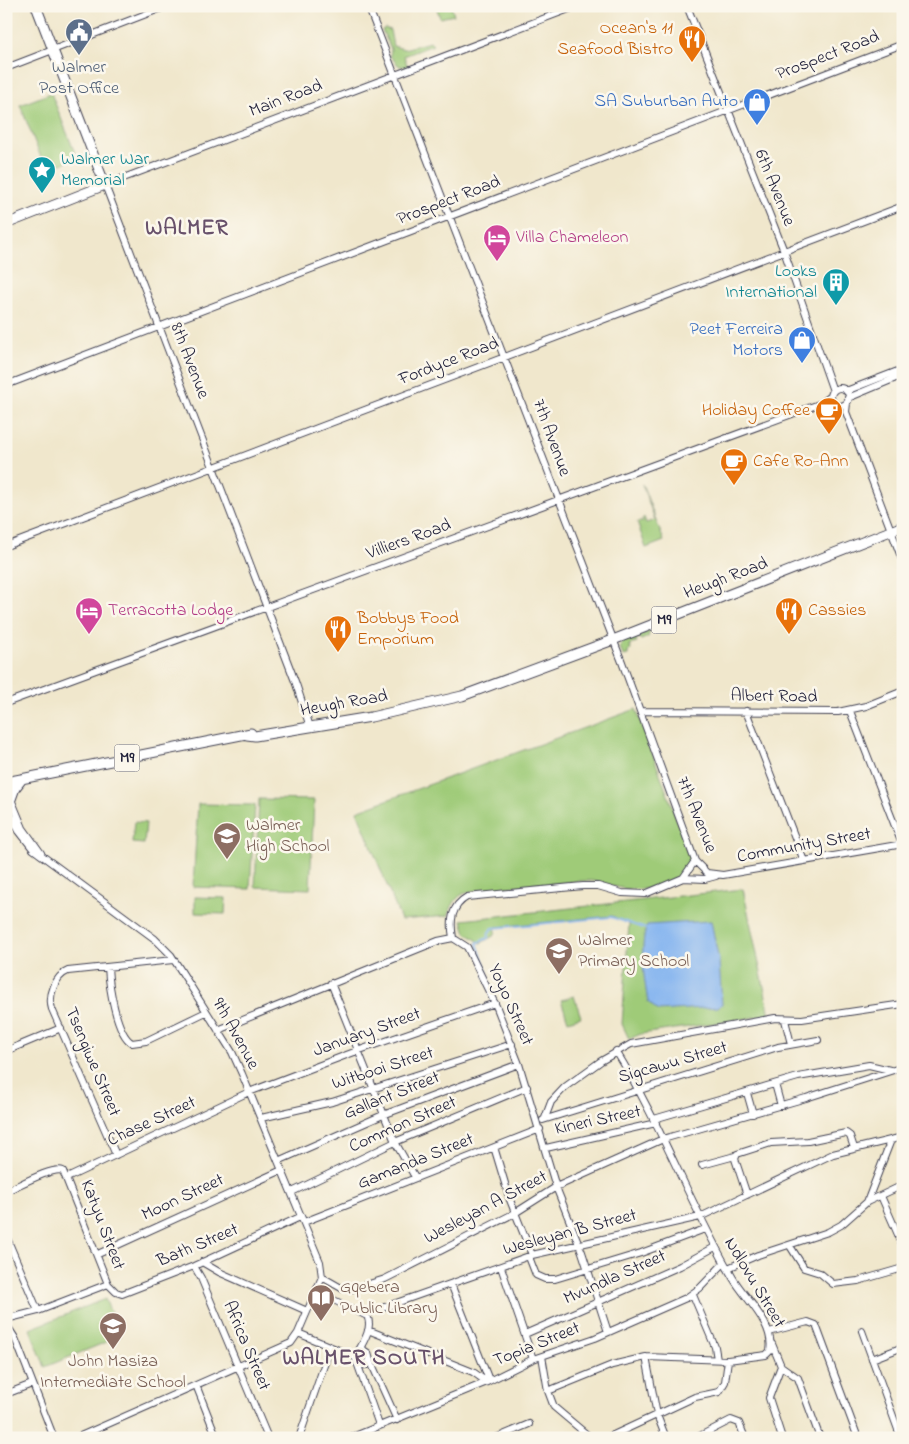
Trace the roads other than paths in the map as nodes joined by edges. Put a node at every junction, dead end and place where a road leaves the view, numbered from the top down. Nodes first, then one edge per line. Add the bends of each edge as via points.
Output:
1 (36, 6) edge
2 (167, 6) edge
3 (368, 6) edge
4 (577, 6) edge
5 (687, 6) edge
6 (903, 44) edge
7 (53, 49) junction
8 (6, 68) edge
9 (395, 75) junction
10 (727, 110) junction
11 (105, 185) junction
12 (903, 206) edge
13 (450, 217) junction
14 (6, 224) edge
15 (784, 251) junction
16 (158, 327) junction
17 (504, 356) junction
18 (903, 369) edge
19 (903, 375) edge
20 (6, 385) edge
21 (836, 394) junction
22 (845, 402) junction
23 (213, 468) junction
24 (558, 501) junction
25 (903, 526) edge
26 (891, 530) junction
27 (6, 546) edge
28 (903, 562) edge
29 (267, 608) junction
30 (613, 640) junction
31 (903, 691) edge
32 (6, 703) edge
33 (640, 711) junction
34 (746, 711) junction
35 (850, 711) junction
36 (309, 725) junction
37 (22, 779) junction
38 (6, 782) edge
39 (6, 787) edge
40 (8, 802) edge
41 (903, 844) edge
42 (695, 861) junction
43 (804, 861) junction
44 (714, 875) junction
45 (683, 878) junction
46 (453, 938) junction
47 (173, 960) junction
48 (108, 967) junction
49 (331, 983) junction
50 (495, 1003) junction
51 (903, 1004) edge
52 (206, 1012) junction
53 (785, 1020) junction
54 (61, 1028) junction
55 (218, 1030) junction
56 (818, 1040) dead end
57 (512, 1044) junction
58 (791, 1044) junction
59 (6, 1051) edge
60 (357, 1051) junction
61 (616, 1052) junction
62 (520, 1064) junction
63 (903, 1067) edge
64 (892, 1070) junction
65 (775, 1084) junction
66 (527, 1087) junction
67 (639, 1088) junction
68 (374, 1090) junction
69 (249, 1092) junction
70 (747, 1093) junction
71 (781, 1106) junction
72 (753, 1114) junction
73 (383, 1115) junction
74 (261, 1118) junction
75 (545, 1118) junction
76 (655, 1121) junction
77 (540, 1127) junction
78 (903, 1137) edge
79 (663, 1139) junction
80 (891, 1140) junction
81 (395, 1142) junction
82 (494, 1147) junction
83 (546, 1148) junction
84 (854, 1148) junction
85 (116, 1155) junction
86 (735, 1156) junction
87 (278, 1161) junction
88 (702, 1165) dead end
89 (282, 1170) junction
90 (67, 1178) junction
91 (415, 1178) junction
92 (903, 1185) edge
93 (556, 1187) junction
94 (6, 1191) edge
95 (292, 1192) junction
96 (747, 1195) junction
97 (881, 1196) junction
98 (867, 1202) junction
99 (515, 1212) junction
100 (700, 1217) junction
101 (302, 1220) junction
102 (705, 1229) junction
103 (6, 1236) edge
104 (577, 1244) junction
105 (790, 1246) junction
106 (903, 1246) edge
107 (715, 1247) junction
108 (98, 1254) junction
109 (531, 1256) junction
110 (202, 1262) junction
111 (194, 1266) junction
112 (726, 1266) junction
113 (501, 1267) junction
114 (903, 1268) edge
115 (587, 1269) junction
116 (322, 1277) junction
117 (108, 1284) junction
118 (451, 1284) junction
119 (317, 1292) junction
120 (693, 1295) junction
121 (598, 1300) junction
122 (308, 1311) junction
123 (38, 1312) junction
124 (365, 1314) junction
125 (6, 1319) edge
126 (6, 1324) edge
127 (368, 1330) junction
128 (862, 1331) dead end
129 (608, 1332) junction
130 (769, 1332) junction
131 (298, 1333) junction
132 (525, 1334) junction
133 (771, 1343) junction
134 (903, 1347) edge
135 (330, 1348) junction
136 (360, 1348) junction
137 (542, 1356) junction
138 (355, 1357) junction
139 (646, 1357) junction
140 (533, 1359) junction
141 (717, 1359) junction
142 (872, 1359) junction
143 (370, 1360) junction
144 (728, 1360) junction
145 (358, 1365) junction
146 (238, 1366) junction
147 (781, 1366) junction
148 (488, 1381) junction
149 (32, 1384) junction
150 (196, 1385) junction
151 (548, 1391) junction
152 (6, 1394) edge
153 (657, 1415) junction
154 (397, 1420) junction
155 (530, 1424) dead end
156 (379, 1425) junction
157 (900, 1427) edge
158 (708, 1435) edge
159 (54, 1438) edge
160 (76, 1438) edge
161 (217, 1438) edge
162 (268, 1438) edge
163 (299, 1438) edge
164 (350, 1438) edge
165 (496, 1438) edge
166 (591, 1438) edge
167 (607, 1438) edge
168 (666, 1438) edge
169 (696, 1438) edge
170 (745, 1438) edge
171 (782, 1438) edge
172 (820, 1438) edge
173 (858, 1438) edge
174 (901, 1438) edge

1 - 7 main road, 8th Avenue
2 - 7 street
3 - 9 street, 7th Avenue
4 - 9 street, Main Road
5 - 10 street, 6th Avenue
6 - 10 street, Prospect Road
7 - 8 street
7 - 11 main road, 8th Avenue
9 - 11 street, Main Road
9 - 13 street, 7th Avenue
10 - 13 street, Prospect Road
10 - 15 street, 6th Avenue
11 - 14 main road, Main Road
11 - 16 street, 8th Avenue
12 - 15 street, Fordyce Road
13 - 16 street, Prospect Road
13 - 17 street, 7th Avenue
15 - 17 street, Fordyce Road
15 - 21 street, 6th Avenue
16 - 20 street, Prospect Road
16 - 23 street, 8th Avenue
17 - 23 street, Fordyce Road
17 - 24 street, 7th Avenue
18 - 21 street, Villiers Road
19 - 22 street
21 - 22 street, 6th Avenue
21 - 22 street, 6th Avenue
21 - 24 street, Villiers Road via 822,403
22 - 26 street, 6th Avenue
23 - 27 street, Fordyce Road
23 - 29 street, 8th Avenue
24 - 29 street, Villiers Road
24 - 30 street, 7th Avenue
25 - 26 main road, Heugh Road / M9
26 - 28 street, 6th Avenue
26 - 30 main road, Heugh Road / M9
29 - 32 street, Villiers Road
29 - 36 street, 8th Avenue
30 - 33 street, 7th Avenue
30 - 36 main road, Heugh Road / M9 via 474,690
31 - 35 street, Albert Road
33 - 34 street, Albert Road
33 - 42 street, 7th Avenue
34 - 35 street, Albert Road
34 - 43 street
35 - 41 street
36 - 37 main road, Heugh Road / M9
37 - 38 main road, Heugh Road / M9
37 - 40 main road
39 - 40 street, 9th Avenue
40 - 47 street, 9th Avenue via 46,860 155,939
41 - 43 street, Community Street
42 - 44 street, 7th Avenue
42 - 45 street
43 - 44 street, Community Street
44 - 45 street, Community Street via 705,879
45 - 46 street via 645,894 583,886 467,897 454,910
46 - 49 street
46 - 50 street, Yoyo Street via 467,947
47 - 48 street, Tsengiwe Street
47 - 52 street, 9th Avenue
48 - 52 street via 112,1001 126,1038 132,1043 146,1041
48 - 54 street, Tsengiwe Street via 68,971 58,978 51,1002
49 - 55 street
49 - 60 street
50 - 57 street, Yoyo Street
50 - 60 street, January Street
51 - 53 street
52 - 55 street, 9th Avenue
53 - 58 street
53 - 61 street via 775,1018 656,1038 631,1044
54 - 59 street
54 - 85 street, Tsengiwe Street
55 - 69 street, 9th Avenue via 232,1052
56 - 58 street, Sigcawu Street
57 - 62 street, Yoyo Street
57 - 68 street, Witbooi Street
58 - 67 street, Sigcawu Street
60 - 68 street
60 - 69 street, January Street
61 - 67 street, Ndlovu Street
61 - 75 street via 565,1087 551,1102
62 - 66 street, Yoyo Street
62 - 73 street, Gallant Street
63 - 64 street, Wesleyan A Street
64 - 65 street, Kineri Street via 869,1065
64 - 71 street, Wesleyan A Street
65 - 70 street, Kineri Street
65 - 71 street
66 - 77 street, Yoyo Street
66 - 81 street, Common Street
67 - 75 street, Sigcawu Street
67 - 76 street, Ndlovu Street
68 - 73 street
68 - 74 street, Witbooi Street
69 - 74 street, 9th Avenue
69 - 85 street, Chase Street
70 - 72 street
70 - 76 street, Kineri Street
71 - 72 street, Wesleyan A Street
72 - 79 street, Wesleyan A Street
73 - 81 street
73 - 87 street, Gallant Street
74 - 87 street, 9th Avenue
75 - 77 street, Sigcawu Street
76 - 79 street, Ndlovu Street
76 - 83 street, Kineri Street
77 - 82 street, Gamanda Street
77 - 83 street, Yoyo Street
78 - 80 street, Wesleyan B Street
79 - 93 street, Wesleyan A Street
79 - 100 street, Ndlovu Street
80 - 84 street, Wesleyan B Street
80 - 98 street
81 - 91 street
81 - 95 street, Common Street
82 - 91 street, Gamanda Street
82 - 99 street
83 - 93 street, Yoyo Street
84 - 86 street via 846,1133 808,1141 771,1143
84 - 96 street, Wesleyan B Street via 833,1154
85 - 90 street, Chase Street
86 - 88 street
86 - 96 street
87 - 89 street, 9th Avenue
89 - 95 street, 9th Avenue
89 - 108 street, Moon Street
90 - 94 street via 57,1170
90 - 108 street, Katyu Street
91 - 101 street, Gamanda Street
92 - 97 street
93 - 99 street, Wesleyan A Street
93 - 104 street, Yoyo Street
95 - 101 street, 9th Avenue
96 - 100 street, Wesleyan B Street
97 - 98 street
97 - 106 street
98 - 105 street via 828,1232
99 - 109 street
99 - 116 street, Wesleyan A Street via 385,1279 343,1289
100 - 102 street, Ndlovu Street
100 - 104 street, Wesleyan B Street
101 - 110 street, Bath Street
101 - 116 street, 9th Avenue via 320,1262
102 - 107 street, Ndlovu Street
102 - 115 street
103 - 123 street
104 - 109 street, Wesleyan B Street
104 - 115 street, Yoyo Street
105 - 112 street
105 - 114 street via 804,1268 825,1276 833,1284 858,1281
107 - 112 street, Ndlovu Street
107 - 121 street, Mvundla Street via 680,1266
108 - 117 street, Katyu Street
109 - 113 street, Wesleyan B Street
109 - 115 street via 534,1273 541,1279 555,1279
110 - 111 street, Bath Street
110 - 122 street
111 - 117 street, Bath Street via 122,1294
111 - 146 street, Africa Street
112 - 120 street, Topia Street
112 - 130 street, Ndlovu Street
113 - 118 street, Wesleyan B Street
113 - 132 street
115 - 121 street, Yoyo Street
116 - 119 street
117 - 123 street
118 - 124 street, Wesleyan B Street
118 - 148 street
119 - 122 street
119 - 124 street
120 - 129 street, Topia Street
120 - 141 street
121 - 129 street, Yoyo Street
121 - 132 street, Mvundla Street
122 - 131 street
123 - 125 street
124 - 127 street via 369,1319
126 - 149 street via 15,1338
127 - 136 street
127 - 148 street
128 - 142 street
129 - 137 street, Topia Street
130 - 133 street, Ndlovu Street
130 - 173 street via 808,1322 816,1324
131 - 135 street
131 - 146 street via 285,1346
132 - 140 street
133 - 144 street, Ndlovu Street via 766,1355
133 - 147 street
134 - 142 street
135 - 138 street
135 - 163 street
136 - 138 street
136 - 143 street via 368,1353
137 - 140 street, Topia Street
137 - 151 street
138 - 145 street
139 - 141 street, Ndlovu Street
139 - 151 street, Ndlovu Street via 612,1365
139 - 153 street
140 - 148 street, Topia Street
141 - 144 street, Ndlovu Street
142 - 157 street
143 - 145 street via 366,1365
143 - 154 street
144 - 153 street via 725,1382 719,1392 695,1397
145 - 156 street
146 - 150 street
146 - 162 street, Africa Street
147 - 171 street via 768,1398
147 - 172 street via 798,1378
148 - 154 street, Topia Street
149 - 152 street
149 - 159 street
150 - 160 street
150 - 161 street
151 - 166 street via 554,1407
153 - 167 street
153 - 168 street
154 - 156 street, Topia Street
155 - 165 street
156 - 164 street, Topia Street
157 - 174 street
158 - 169 street
158 - 170 street via 724,1422 735,1421

